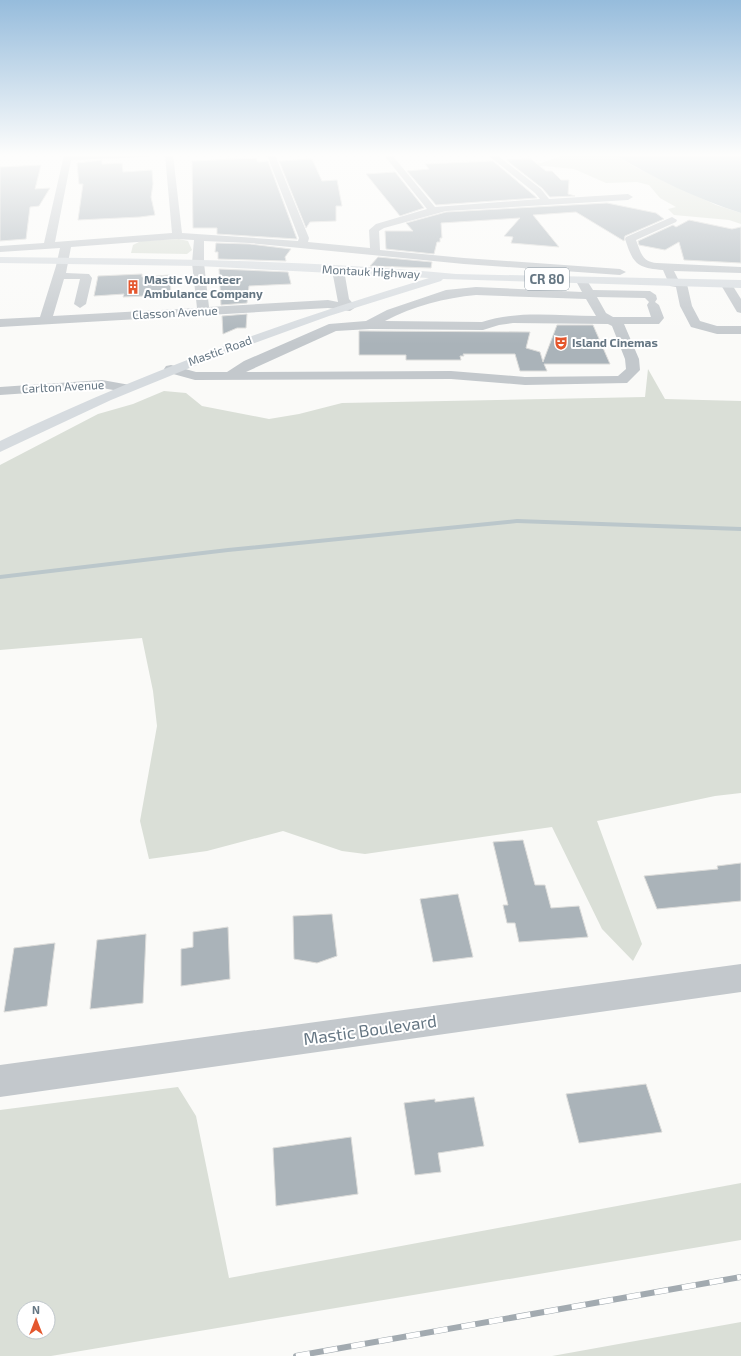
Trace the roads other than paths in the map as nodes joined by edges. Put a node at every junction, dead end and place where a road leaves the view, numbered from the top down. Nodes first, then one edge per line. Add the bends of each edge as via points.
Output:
1 (55, 218) edge
2 (175, 218) edge
3 (296, 218) edge
4 (406, 218) edge
5 (672, 220) dead end
6 (177, 236) junction
7 (199, 237) junction
8 (66, 244) junction
9 (302, 244) junction
10 (49, 245) junction
11 (0, 248) edge
12 (337, 248) junction
13 (376, 251) junction
14 (0, 260) edge
15 (63, 260) junction
16 (464, 261) junction
17 (198, 263) junction
18 (667, 267) junction
19 (332, 270) junction
20 (741, 270) edge
21 (620, 272) dead end
22 (58, 276) junction
23 (447, 276) junction
24 (678, 284) junction
25 (741, 284) edge
26 (727, 285) junction
27 (587, 290) junction
28 (271, 293) dead end
29 (80, 304) junction
30 (96, 304) dead end
31 (58, 306) junction
32 (350, 307) junction
33 (274, 308) junction
34 (741, 309) edge
35 (203, 311) junction
36 (315, 319) junction
37 (607, 319) junction
38 (45, 321) junction
39 (0, 323) edge
40 (369, 326) junction
41 (334, 327) junction
42 (741, 330) edge
43 (171, 369) junction
44 (230, 376) junction
45 (125, 388) junction
46 (0, 391) edge
47 (0, 447) edge
48 (741, 978) edge
49 (0, 1081) edge

1 - 10 street
2 - 6 street
3 - 9 street via 304,238
4 - 13 street via 374,230
5 - 18 street via 630,239 638,261 644,265
6 - 7 street
6 - 8 street
7 - 9 street
7 - 17 street
8 - 10 street
8 - 15 street
9 - 12 street
10 - 11 street
12 - 13 street
12 - 19 street
13 - 16 street
14 - 15 main road, Montauk Highway / CR 80
15 - 17 main road, Montauk Highway / CR 80
15 - 22 street
16 - 21 street
16 - 23 street via 461,271
17 - 19 main road, Montauk Highway / CR 80
17 - 35 street via 196,299
18 - 20 street
18 - 24 street
19 - 23 main road, Montauk Highway / CR 80
19 - 32 street via 338,276 343,300
22 - 29 street via 79,275 86,278
22 - 31 street
23 - 27 main road, Montauk Highway / CR 80
23 - 32 main road, Mastic Road
24 - 26 main road, Montauk Highway / CR 80
24 - 27 main road, Montauk Highway / CR 80
24 - 42 street via 695,324 717,330
25 - 26 main road, Montauk Highway / CR 80
26 - 34 street
27 - 37 street via 601,315
27 - 37 street via 650,295 658,318 655,321
27 - 40 street via 446,294 400,309
28 - 33 street
29 - 30 street
29 - 31 street
31 - 38 street
32 - 33 street, Classon Avenue via 328,304
32 - 36 main road, Mastic Road
33 - 35 street, Classon Avenue
35 - 38 street, Classon Avenue
36 - 41 street
36 - 43 main road, Mastic Road
37 - 40 street via 514,319 483,326
37 - 44 street via 617,324 632,359 633,370 622,380 525,381 451,375
38 - 39 street, Classon Avenue
40 - 41 street
41 - 44 street via 249,364
43 - 44 street via 195,376
43 - 45 main road, Mastic Road
45 - 46 street, Carlton Avenue via 102,384
45 - 47 main road, Mastic Road
48 - 49 street, Mastic Boulevard

